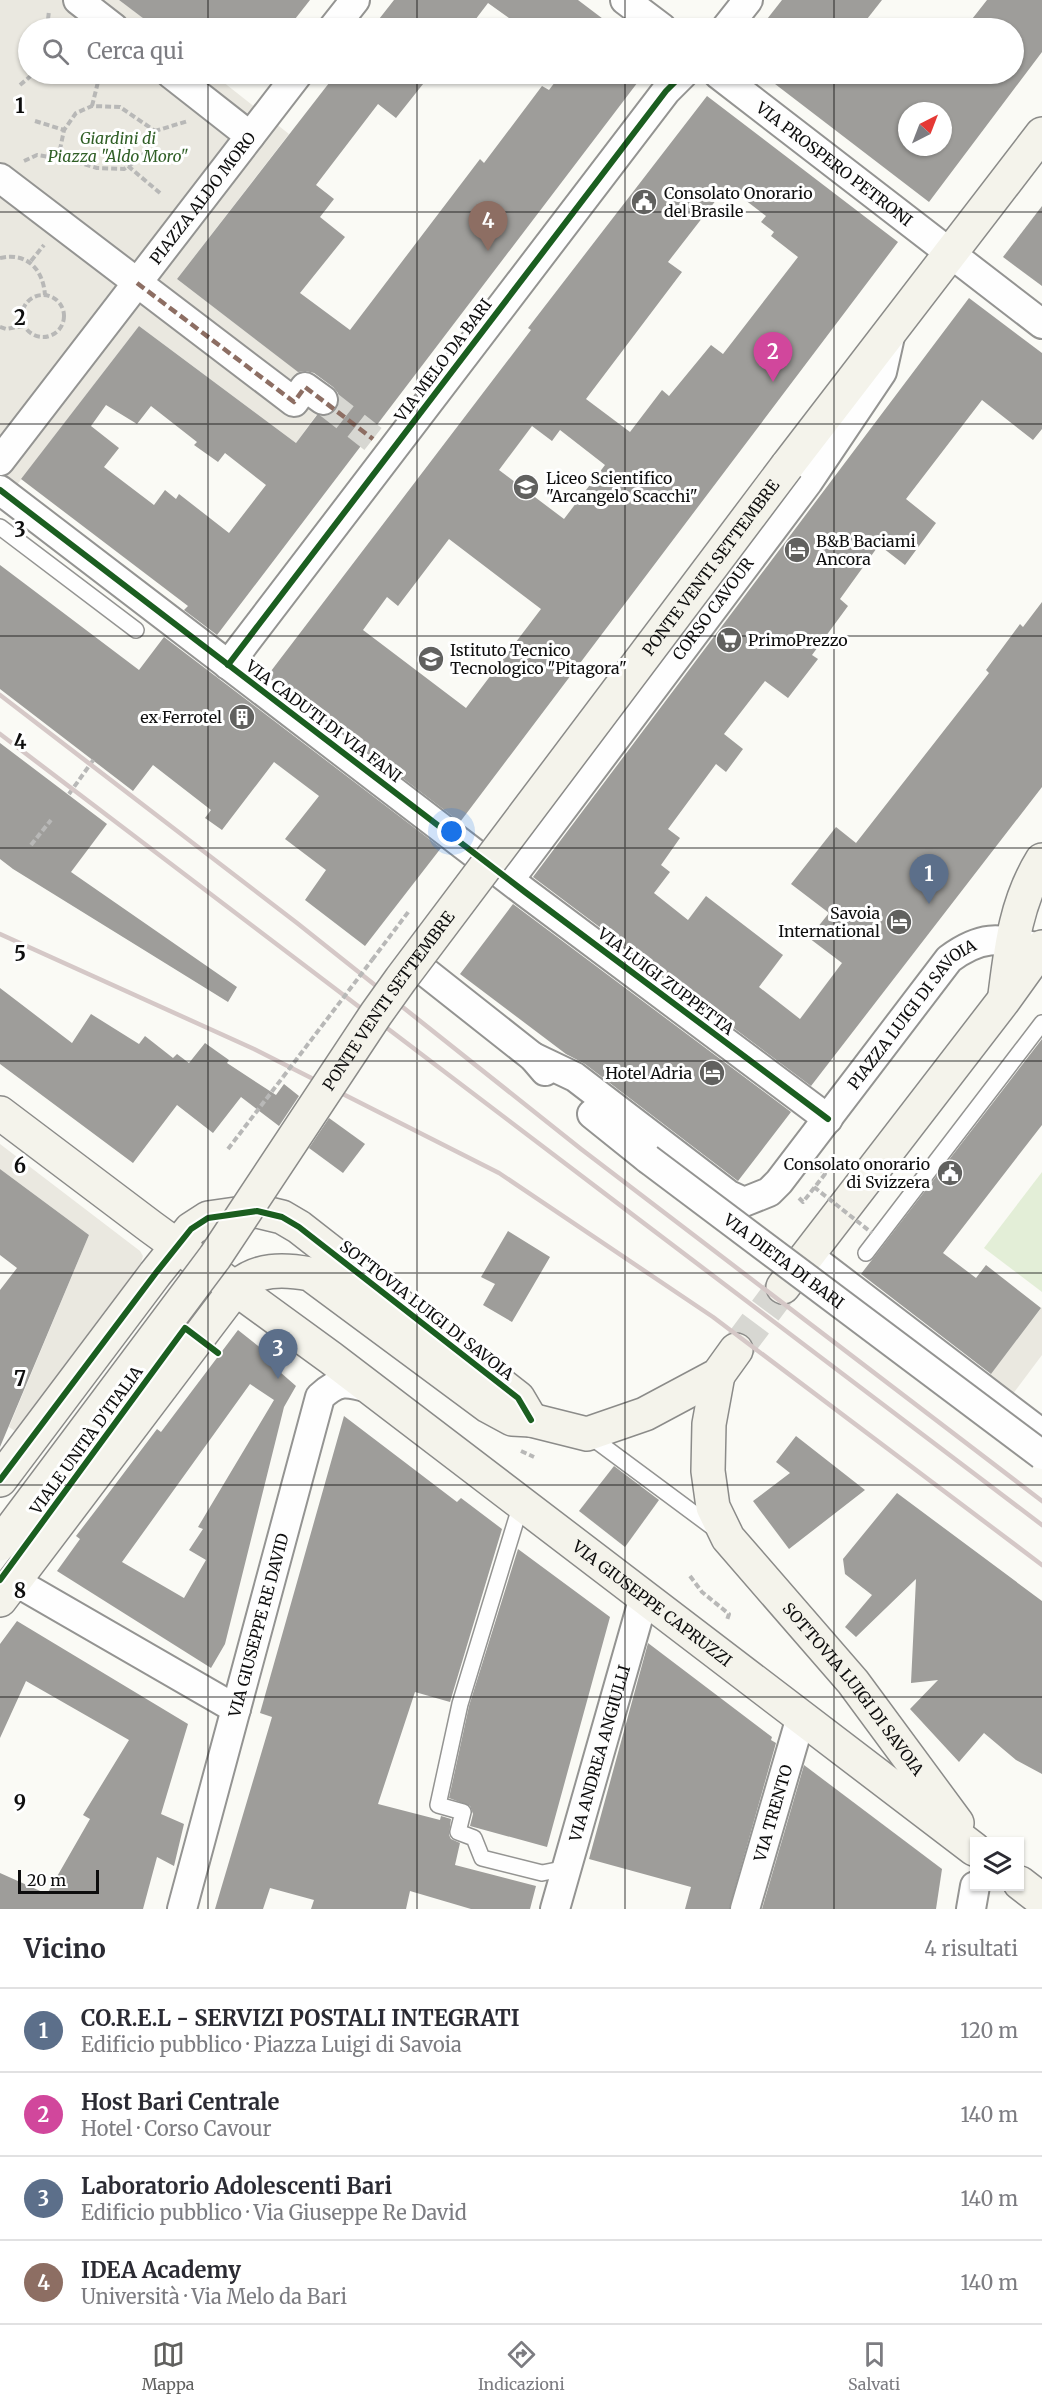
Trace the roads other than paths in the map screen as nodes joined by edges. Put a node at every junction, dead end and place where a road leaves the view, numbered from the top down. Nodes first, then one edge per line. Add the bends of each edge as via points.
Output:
1 (78, 0) edge
2 (355, 0) edge
3 (625, 0) edge
4 (748, 0) edge
5 (101, 18) edge
6 (341, 18) edge
7 (649, 18) edge
8 (734, 18) edge
9 (184, 84) edge
10 (290, 84) edge
11 (673, 84) edge
12 (731, 84) edge
13 (1042, 134) edge
14 (250, 136) junction
15 (0, 178) edge
16 (950, 253) junction
17 (137, 283) junction
18 (1042, 324) edge
19 (892, 327) junction
20 (323, 400) tunnel mouth
21 (0, 461) edge
22 (787, 466) joint
23 (0, 490) edge
24 (0, 527) edge
25 (136, 630) dead end
26 (228, 665) junction
27 (500, 871) junction
28 (1042, 872) edge
29 (1034, 946) edge
30 (1042, 1023) edge
31 (533, 1057) junction
32 (0, 1113) edge
33 (828, 1119) junction
34 (177, 1246) junction
35 (866, 1253) dead end
36 (808, 1255) junction
37 (241, 1284) junction
38 (783, 1287) tunnel mouth
39 (372, 1389) junction
40 (531, 1420) junction
41 (587, 1434) junction
42 (1042, 1434) edge
43 (1042, 1455) edge
44 (0, 1480) edge
45 (521, 1504) junction
46 (728, 1539) junction
47 (0, 1544) edge
48 (8, 1591) edge
49 (644, 1597) junction
50 (236, 1709) junction
51 (801, 1717) junction
52 (970, 1840) edge
53 (970, 1843) edge
54 (567, 1869) junction
55 (1024, 1886) edge
56 (974, 1891) edge
57 (1042, 1900) edge
58 (182, 1909) edge
59 (555, 1909) edge
60 (745, 1909) edge
61 (971, 1909) edge

1 - 5 street
2 - 6 street
3 - 7 street
4 - 8 street
9 - 14 street, PIAZZA ALDO MORO
10 - 14 street
11 - 26 street, VIA MELO DA BARI
12 - 16 street, VIA PROSPERO PETRONI
13 - 16 main road, CORSO CAVOUR
14 - 17 street, PIAZZA ALDO MORO
15 - 17 street, PIAZZA ALDO MORO
16 - 18 street, VIA PROSPERO PETRONI
16 - 19 main road, CORSO CAVOUR
17 - 20 street via 294,402 305,387
17 - 21 street, PIAZZA ALDO MORO
19 - 22 main road, CORSO CAVOUR
19 - 27 street, CORSO CAVOUR via 882,372 808,482
22 - 47 main road, PONTE VENTI SETTEMBRE, bridge via 401,979 215,1257
23 - 26 street, VIA CADUTI DI VIA FANI
24 - 25 lane
26 - 27 street, VIA CADUTI DI VIA FANI
27 - 31 street, VIA DIETA DI BARI via 414,963
27 - 33 street, VIA LUIGI ZUPPETTA
28 - 29 main road via 1025,892
29 - 33 street, PIAZZA LUIGI DI SAVOIA via 988,939 967,946 949,959
29 - 36 main road via 1004,1000
30 - 35 lane
31 - 33 street, VIA DIETA DI BARI via 575,1077 729,1195 744,1202 769,1192
31 - 43 street, VIA DIETA DI BARI, bridge via 565,1092 648,1159
32 - 34 main road
34 - 37 main road, VIA GIUSEPPE CAPRUZZI
34 - 40 main road, SOTTOVIA LUIGI DI SAVOIA via 191,1229 208,1218 257,1211 282,1217 518,1398
34 - 44 main road
36 - 38 main road
36 - 42 street, VIA DIETA DI BARI
37 - 39 main road, VIA GIUSEPPE CAPRUZZI
37 - 40 main road, SOTTOVIA LUIGI DI SAVOIA via 261,1273 287,1270 310,1274 488,1406 512,1419
37 - 48 main road, VIALE UNITÀ D'ITALIA
39 - 45 main road, VIA GIUSEPPE CAPRUZZI
39 - 50 street, VIA GIUSEPPE RE DAVID via 350,1383 333,1385 320,1397
40 - 41 main road, SOTTOVIA LUIGI DI SAVOIA
41 - 46 lane, SOTTOVIA LUIGI DI SAVOIA
41 - 46 main road, SOTTOVIA LUIGI DI SAVOIA via 645,1414 727,1363 709,1424 708,1472 713,1507
45 - 49 main road, VIA GIUSEPPE CAPRUZZI
45 - 54 lane via 460,1704 438,1805 463,1812 458,1832 474,1838 482,1858 542,1873
46 - 52 main road, SOTTOVIA LUIGI DI SAVOIA via 853,1682
48 - 50 street
49 - 51 main road, VIA GIUSEPPE CAPRUZZI
49 - 54 street, VIA ANDREA ANGIULLI
50 - 58 street, VIA GIUSEPPE RE DAVID
51 - 53 main road, VIA GIUSEPPE CAPRUZZI
51 - 60 street, VIA TRENTO
54 - 59 street, VIA ANDREA ANGIULLI
55 - 57 main road
56 - 61 street

